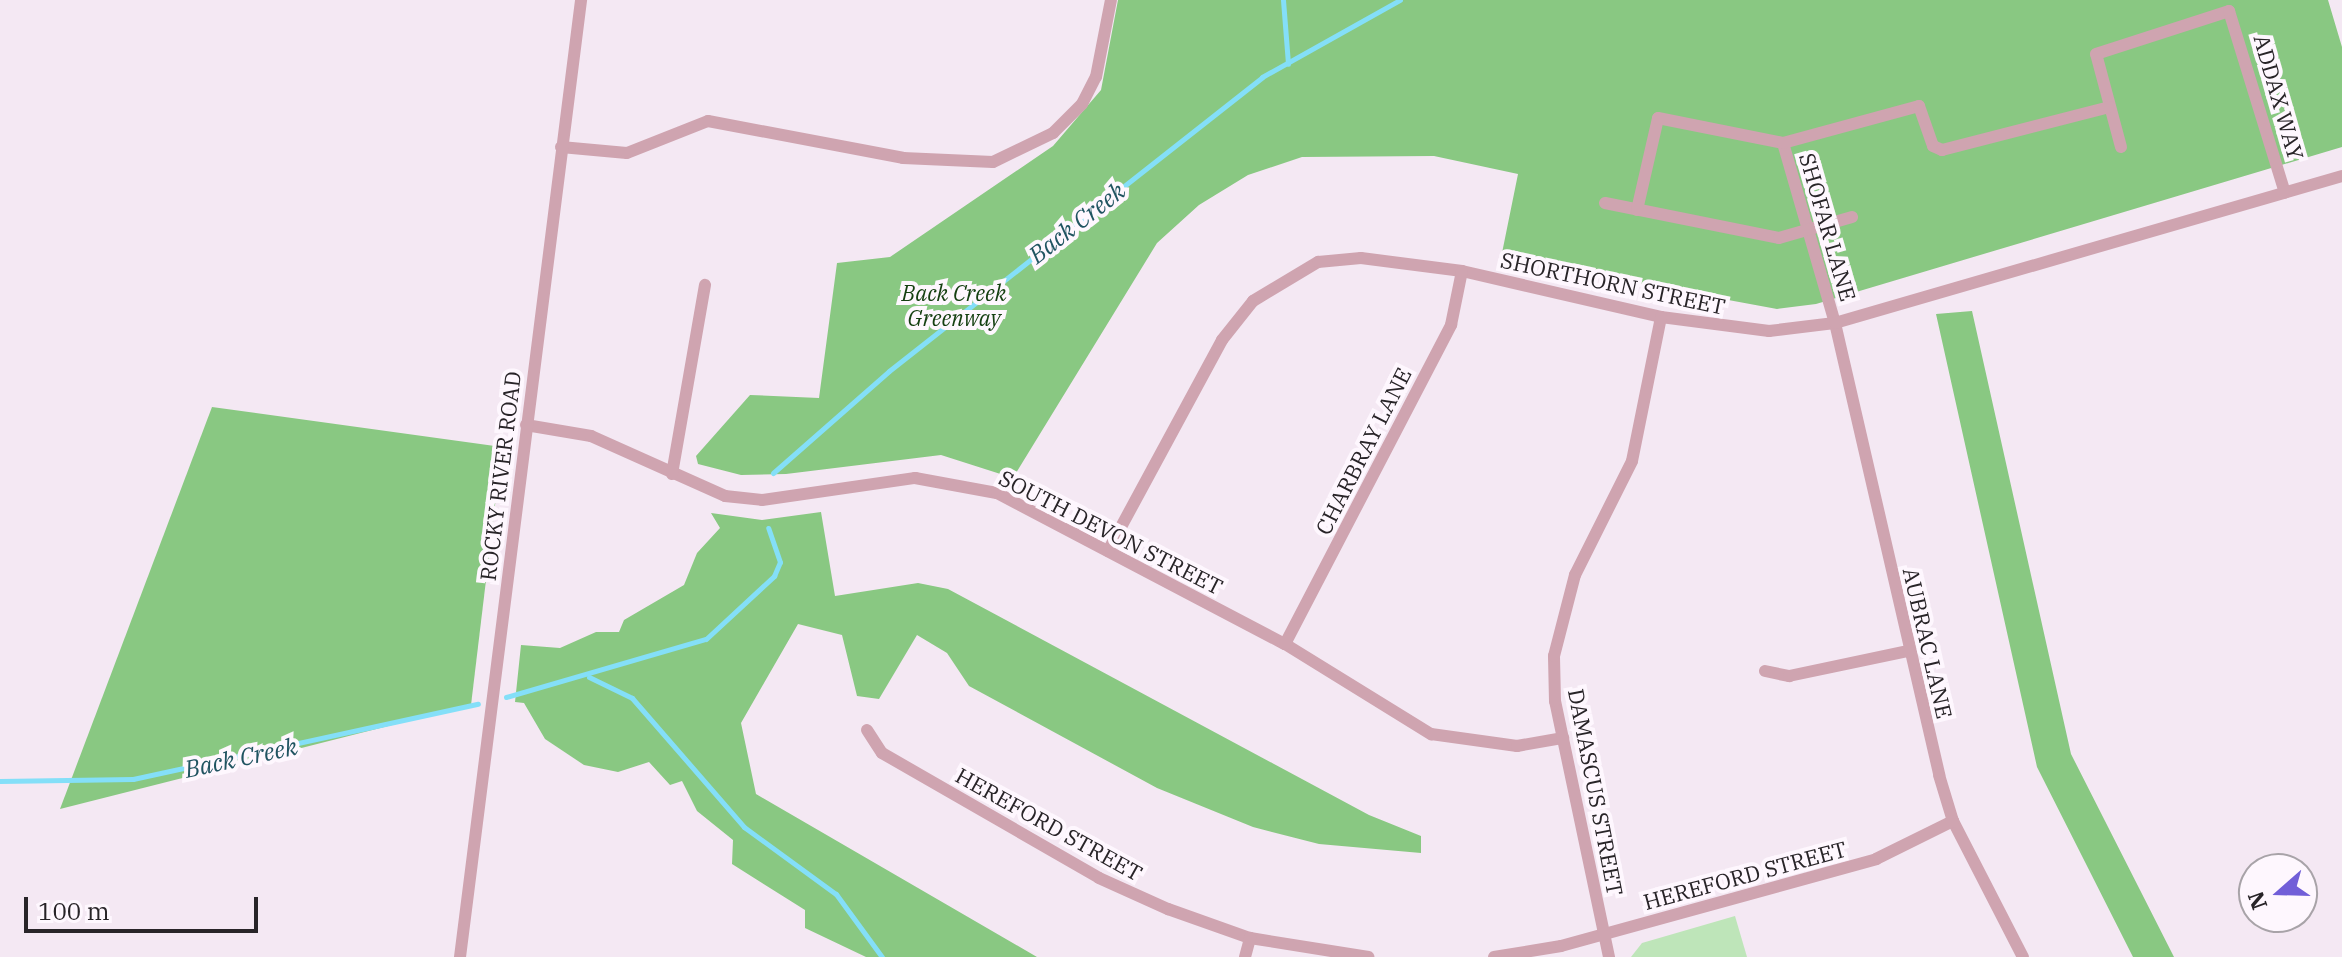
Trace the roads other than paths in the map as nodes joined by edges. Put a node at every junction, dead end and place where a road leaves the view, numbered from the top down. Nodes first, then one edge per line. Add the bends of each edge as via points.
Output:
1 (581, 0) edge
2 (1111, 0) edge
3 (2110, 107) junction
4 (1783, 143) junction
5 (561, 147) junction
6 (2121, 147) dead end
7 (2342, 176) edge
8 (2285, 193) junction
9 (1605, 203) dead end
10 (1637, 210) junction
11 (1852, 217) dead end
12 (1807, 230) junction
13 (1462, 271) junction
14 (705, 285) dead end
15 (1661, 317) junction
16 (1835, 323) junction
17 (526, 425) junction
18 (672, 474) junction
19 (1108, 551) junction
20 (1285, 644) junction
21 (1908, 651) junction
22 (1765, 671) dead end
23 (867, 730) dead end
24 (1563, 738) junction
25 (1953, 821) junction
26 (1604, 934) junction
27 (1250, 938) junction
28 (460, 957) edge
29 (1245, 957) edge
30 (1368, 957) edge
31 (1494, 957) edge
32 (1609, 957) edge
33 (2023, 957) edge

1 - 5 street, ROCKY RIVER ROAD
2 - 5 street via 1096,77 1082,104 1053,133 993,162 903,158 708,121 627,153
3 - 4 street via 1942,150 1933,146 1919,106
3 - 6 street
3 - 8 street, ADDAX WAY via 2096,54 2229,11
4 - 10 street via 1658,118
4 - 12 street, SHOFAR LANE
5 - 17 street, ROCKY RIVER ROAD
7 - 8 street, SHORTHORN STREET
8 - 16 street, SHORTHORN STREET
9 - 10 street
10 - 12 street via 1779,238
11 - 12 street
12 - 16 street, SHOFAR LANE
13 - 15 street, SHORTHORN STREET
13 - 19 street, SHORTHORN STREET via 1361,258 1318,262 1253,301 1222,340
13 - 20 street, CHARBRAY LANE via 1451,325
14 - 18 street
15 - 16 street, SHORTHORN STREET via 1769,331
15 - 24 street, DAMASCUS STREET via 1632,461 1603,512 1564,610 1554,656
16 - 21 street, AUBRAC LANE
17 - 18 street, SOUTH DEVON STREET via 591,436
17 - 28 street, ROCKY RIVER ROAD
18 - 19 street, SOUTH DEVON STREET via 725,496 762,500 915,478 957,481 997,493
19 - 20 street, SOUTH DEVON STREET
20 - 24 street, SOUTH DEVON STREET via 1431,734 1517,746
21 - 22 street via 1789,676
21 - 25 street, AUBRAC LANE
23 - 27 street, HEREFORD STREET via 882,753 1099,878
24 - 26 street, DAMASCUS STREET
25 - 26 street, HEREFORD STREET via 1876,859
25 - 33 street, AUBRAC LANE
26 - 31 street, HEREFORD STREET
26 - 32 street, DAMASCUS STREET
27 - 29 street
27 - 30 street, HEREFORD STREET

